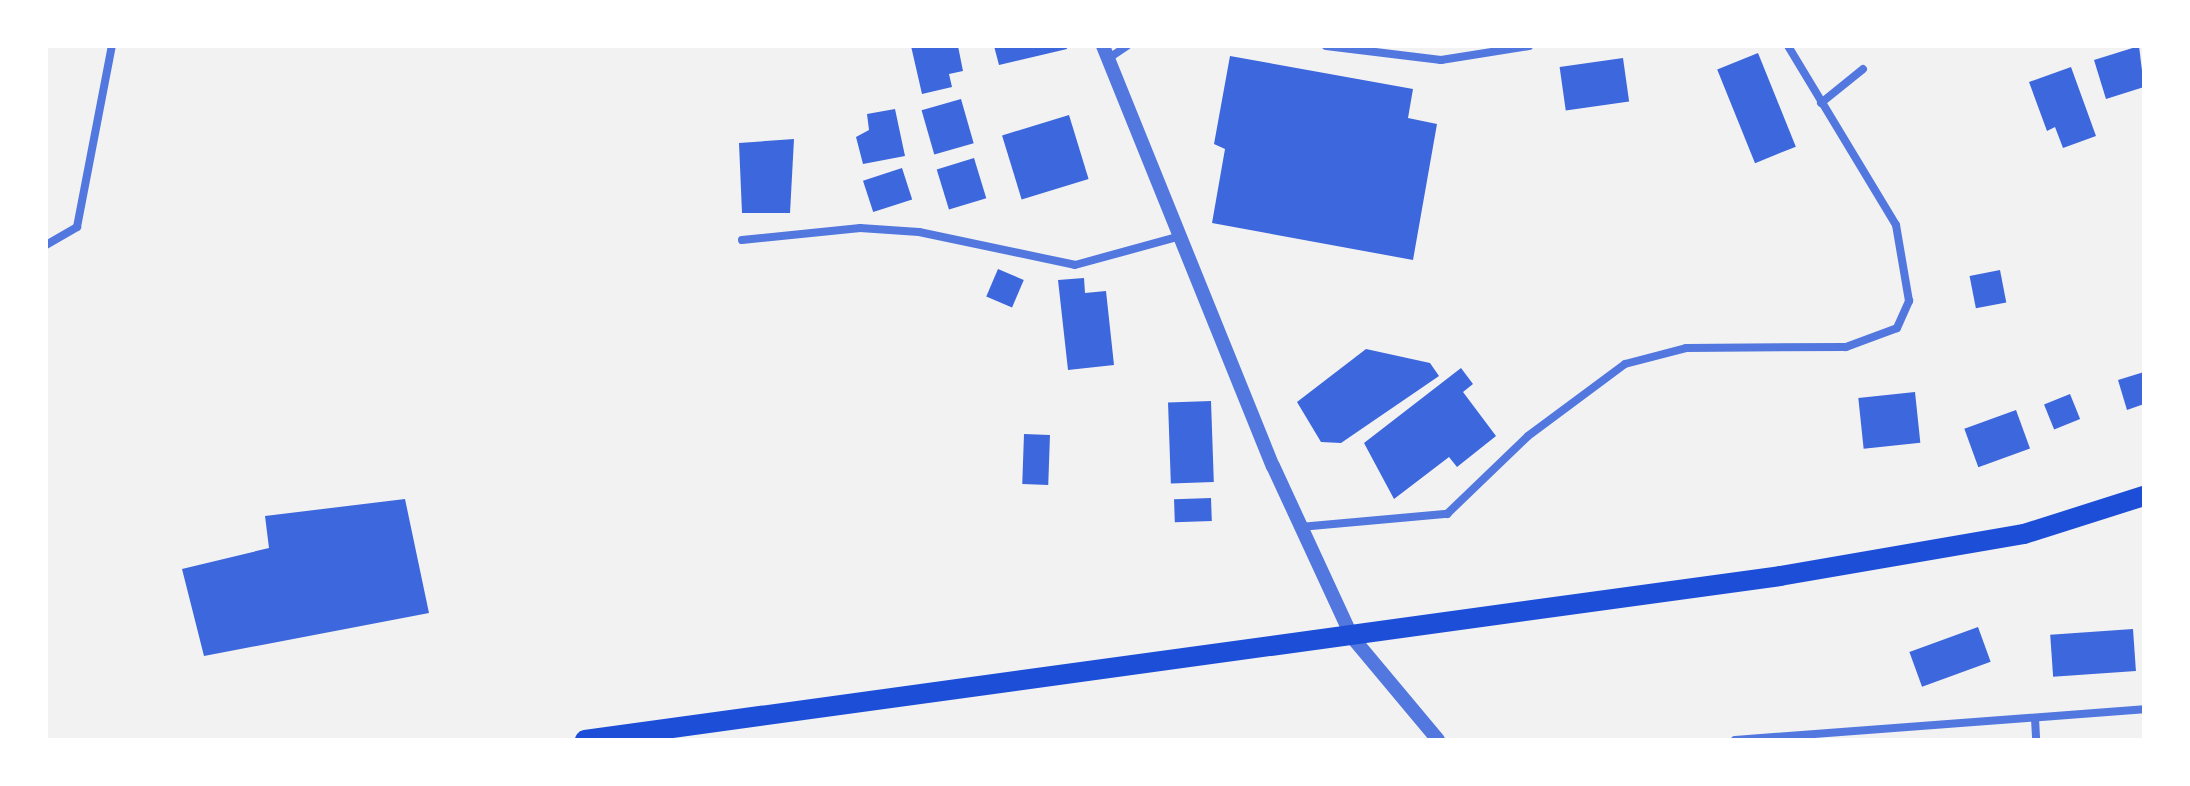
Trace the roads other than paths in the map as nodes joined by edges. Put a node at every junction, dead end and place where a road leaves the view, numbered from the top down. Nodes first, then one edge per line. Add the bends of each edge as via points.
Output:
1 (112, 46) edge
2 (1127, 46) edge
3 (1326, 46) edge
4 (1529, 46) edge
5 (1788, 46) edge
6 (1106, 52) edge
7 (1863, 69) dead end
8 (1821, 103) junction
9 (1181, 236) junction
10 (742, 240) dead end
11 (46, 245) edge
12 (2144, 496) edge
13 (1300, 527) junction
14 (1352, 637) junction
15 (2144, 709) edge
16 (2035, 718) junction
17 (1852, 736) edge
18 (585, 740) edge
19 (1438, 740) edge
20 (1735, 740) edge
21 (2036, 740) edge

1 - 11 street via 77,227
2 - 6 street
3 - 4 street via 1441,60
5 - 8 street
6 - 9 street
7 - 8 street
8 - 13 street via 1896,225 1909,301 1897,328 1846,347 1686,348 1625,364 1539,428 1447,514
9 - 10 street via 1075,265 889,230
9 - 13 street
12 - 14 main road via 2024,534
13 - 14 street
14 - 18 main road
14 - 19 street
15 - 16 street
16 - 17 street
16 - 21 street
17 - 20 street

